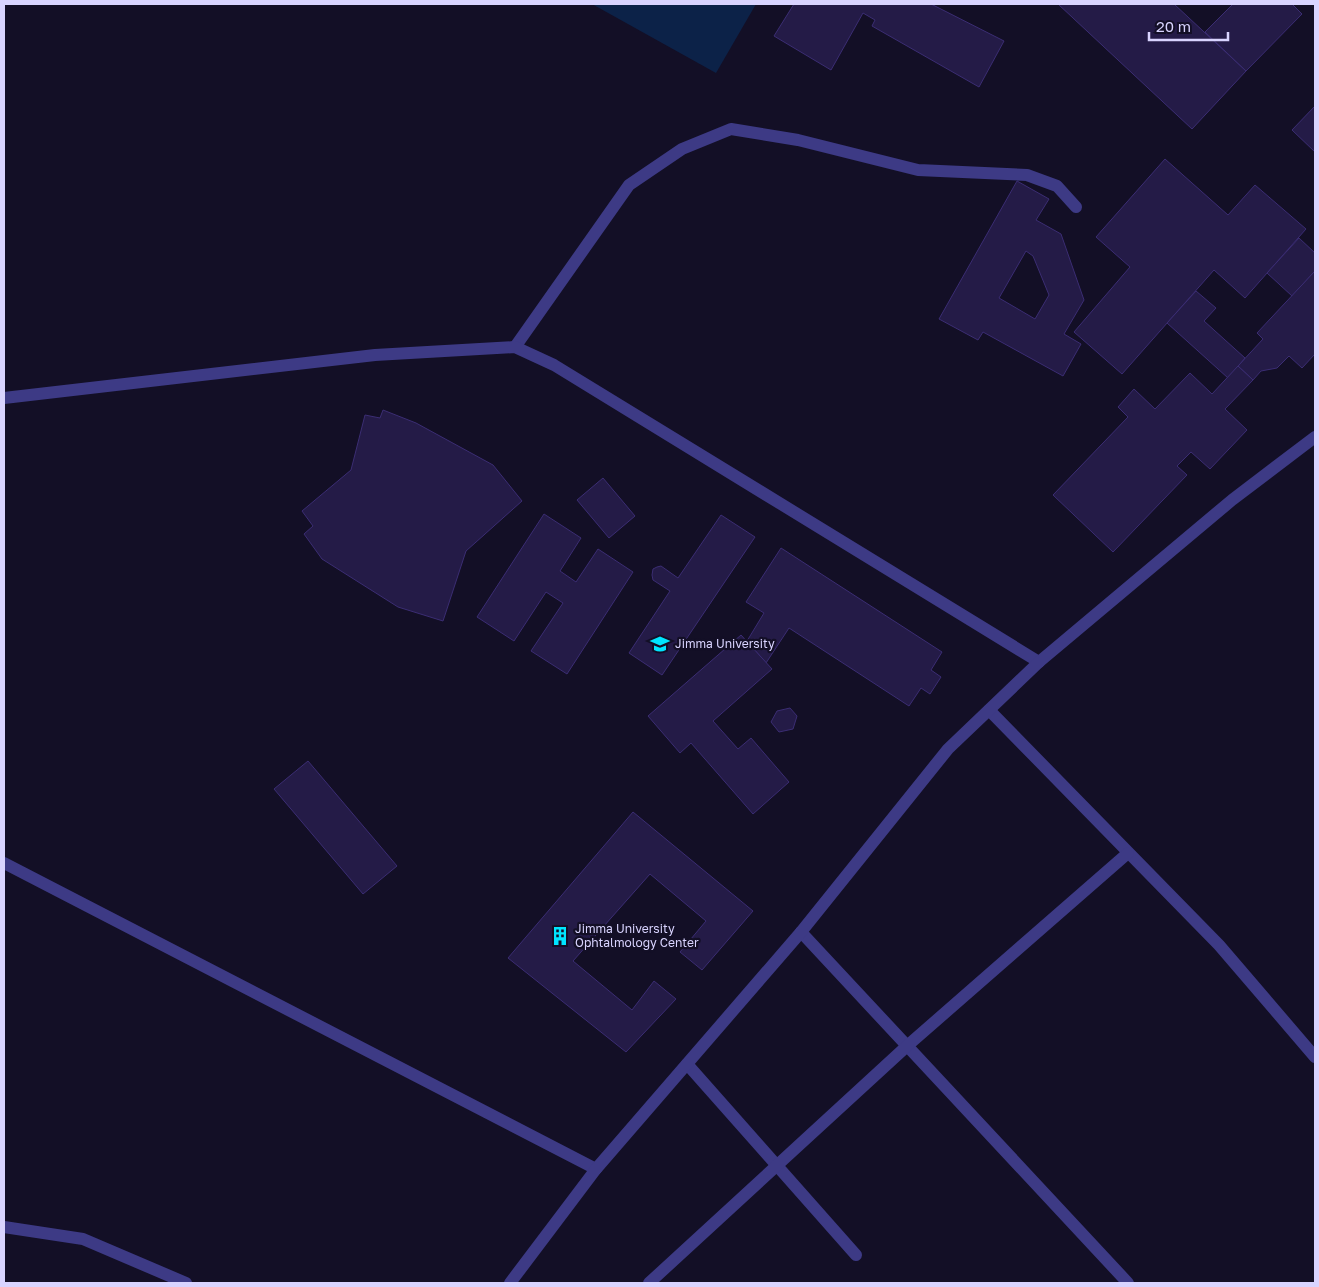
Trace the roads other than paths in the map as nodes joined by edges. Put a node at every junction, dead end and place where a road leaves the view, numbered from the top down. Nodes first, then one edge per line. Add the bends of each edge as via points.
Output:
1 (1076, 207) dead end
2 (515, 347) junction
3 (4, 398) edge
4 (1315, 437) edge
5 (1039, 662) junction
6 (989, 710) junction
7 (1128, 853) junction
8 (4, 863) edge
9 (800, 932) junction
10 (907, 1046) junction
11 (1315, 1057) edge
12 (687, 1064) junction
13 (776, 1165) junction
14 (596, 1169) junction
15 (4, 1227) edge
16 (856, 1255) dead end
17 (186, 1283) edge
18 (510, 1283) edge
19 (649, 1283) edge
20 (1128, 1283) edge

1 - 2 lane via 1057,186 1027,175 918,170 798,140 731,130 682,149 629,186
2 - 3 lane via 375,355
2 - 5 lane via 554,365
4 - 5 lane via 1232,500
5 - 6 lane
6 - 7 lane
6 - 9 lane via 948,749
7 - 10 lane
7 - 11 lane via 1219,945
8 - 14 lane
9 - 10 lane
9 - 12 lane
10 - 13 lane
10 - 20 lane
12 - 13 lane
12 - 14 lane
13 - 16 lane
13 - 19 lane
14 - 18 lane
15 - 17 lane via 83,1239

